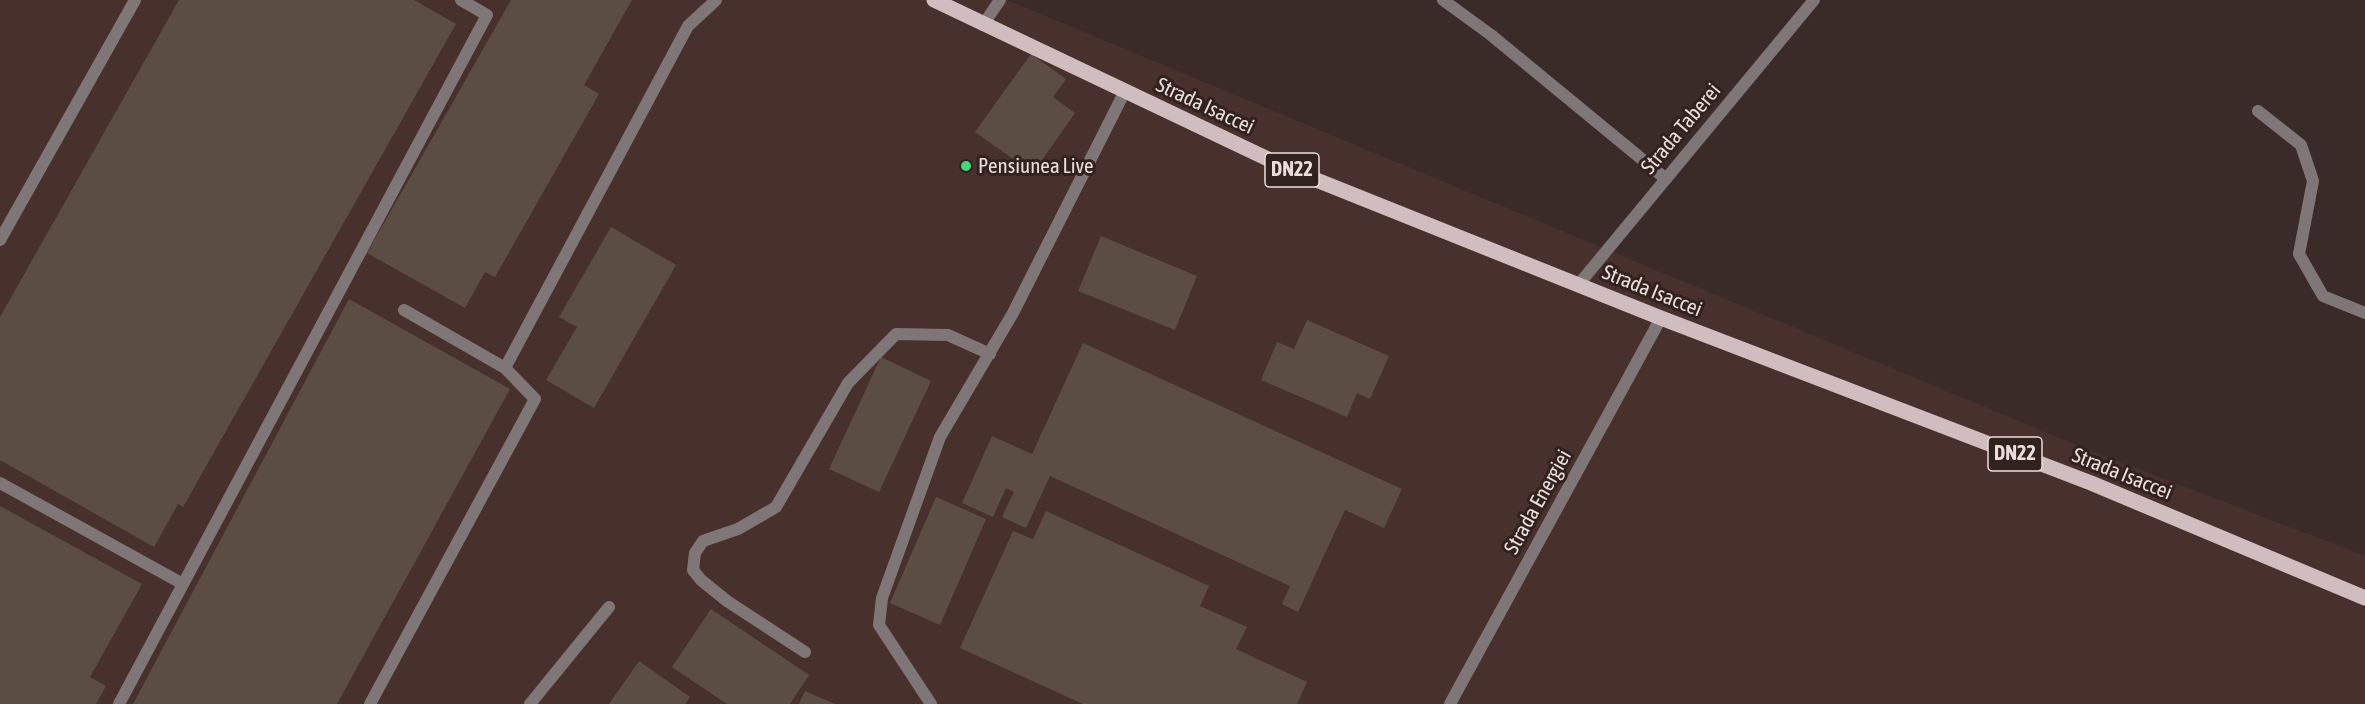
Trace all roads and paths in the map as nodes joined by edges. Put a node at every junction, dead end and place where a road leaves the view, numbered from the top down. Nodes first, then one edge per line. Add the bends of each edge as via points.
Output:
1 (135, 0) edge
2 (461, 0) edge
3 (716, 0) edge
4 (934, 0) edge
5 (1000, 0) edge
6 (1443, 0) edge
7 (1814, 0) edge
8 (983, 25) junction
9 (1125, 92) junction
10 (2258, 111) dead end
11 (1666, 178) junction
12 (0, 240) edge
13 (1579, 284) junction
14 (404, 310) dead end
15 (2365, 313) edge
16 (1661, 318) junction
17 (990, 354) junction
18 (505, 368) junction
19 (0, 483) edge
20 (183, 584) junction
21 (2365, 598) edge
22 (609, 608) dead end
23 (805, 652) dead end
24 (119, 704) edge
25 (370, 704) edge
26 (530, 704) edge
27 (931, 704) edge
28 (1450, 704) edge

1 - 12 street
2 - 20 street via 487,15
3 - 18 street via 688,26
4 - 8 main road, Strada Isaccei / DN22
5 - 8 street
6 - 11 street
7 - 11 street, Strada Taberei
8 - 9 main road, Strada Isaccei / DN22
9 - 13 main road, Strada Isaccei / DN22 via 1289,169
9 - 17 street
10 - 15 street via 2301,145 2313,181 2299,254 2323,296
11 - 13 street, Strada Taberei
13 - 16 main road, Strada Isaccei / DN22
14 - 18 street
16 - 21 main road, Strada Isaccei / DN22 via 2091,483
16 - 28 street, Strada Energiei
17 - 23 street via 948,335 896,334 848,383 776,507 738,529 703,541 695,553 693,570 713,591
17 - 27 street via 940,437 882,598 879,625
18 - 25 street via 535,399
19 - 20 street
20 - 24 street
22 - 26 street

